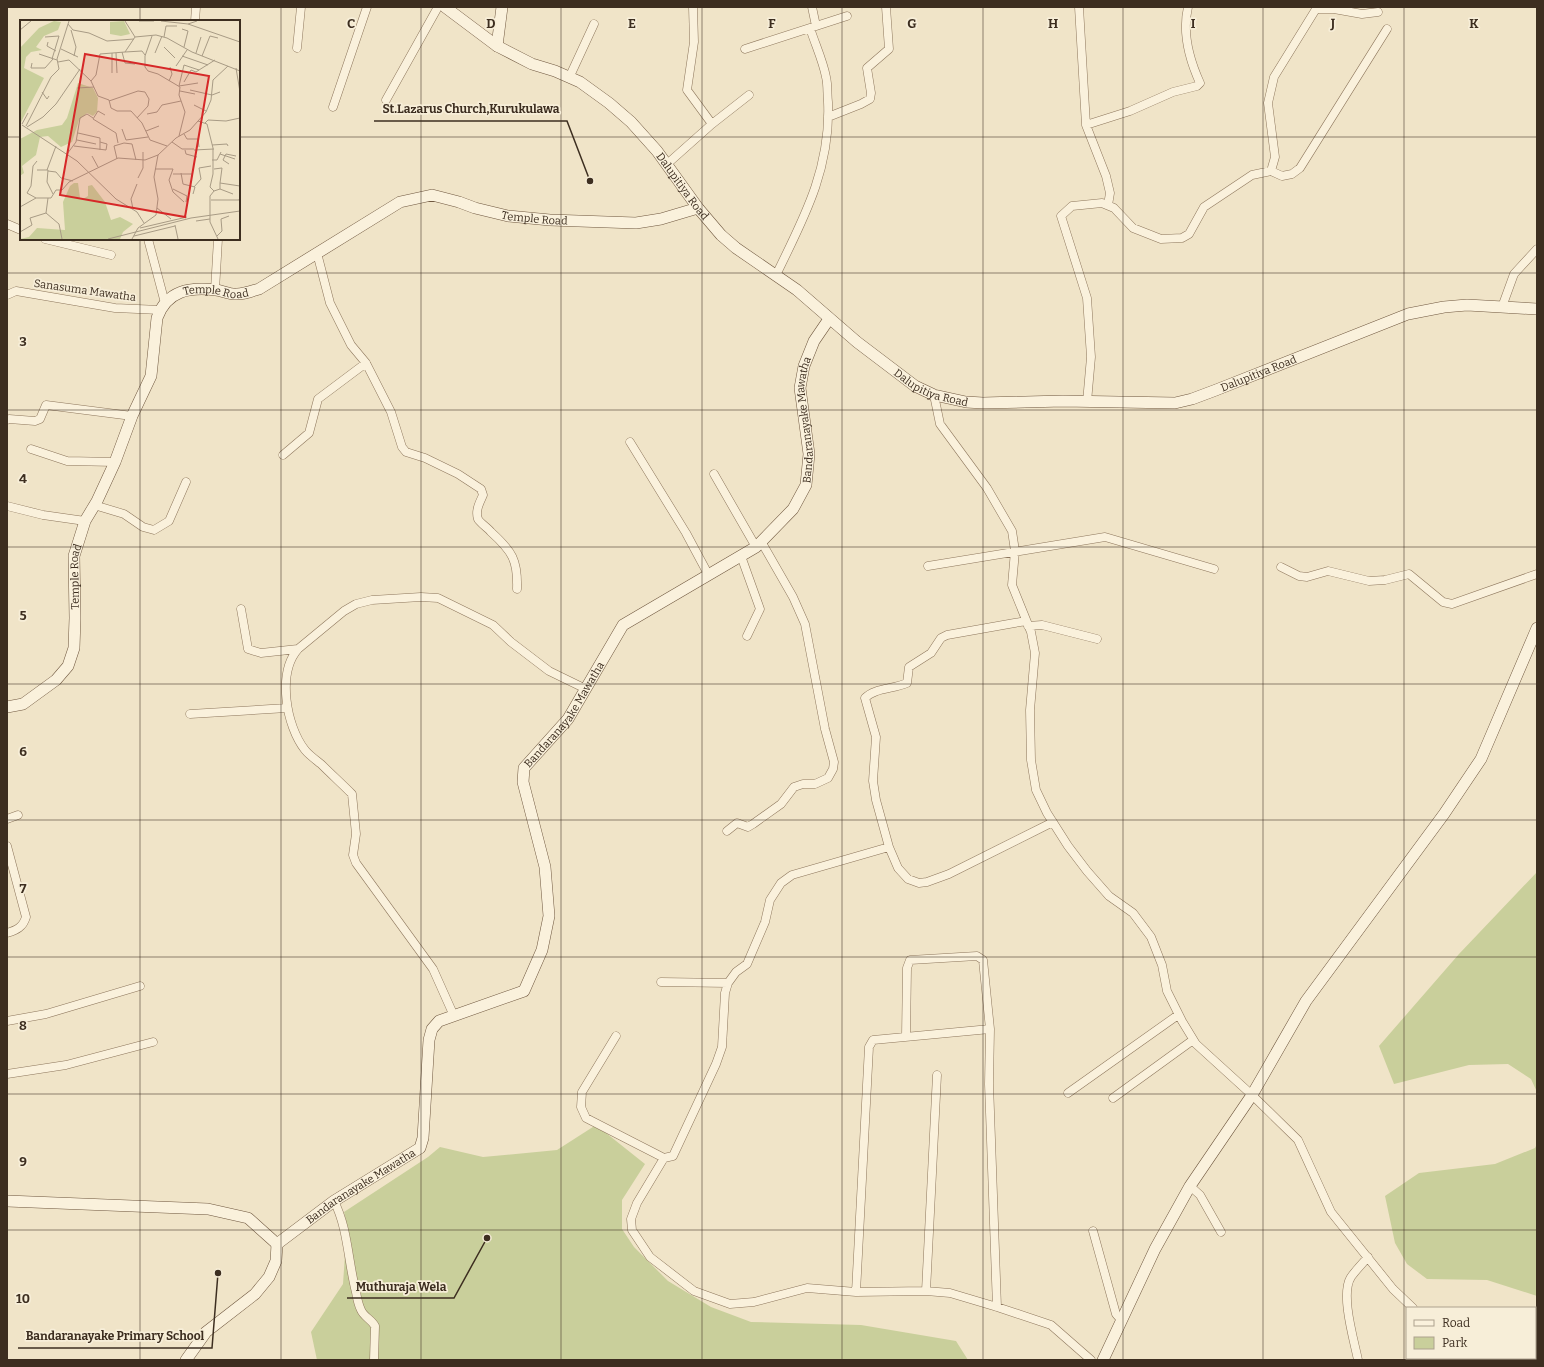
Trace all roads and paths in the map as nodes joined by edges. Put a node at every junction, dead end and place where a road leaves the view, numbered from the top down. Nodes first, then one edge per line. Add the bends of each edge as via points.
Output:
1 (196, 7) edge
2 (301, 7) edge
3 (367, 7) edge
4 (438, 7) edge
5 (444, 7) edge
6 (502, 7) edge
7 (693, 7) edge
8 (812, 7) edge
9 (886, 7) edge
10 (1079, 7) edge
11 (1188, 7) edge
12 (1378, 12) dead end
13 (846, 16) dead end
14 (195, 20) edge
15 (594, 24) dead end
16 (813, 27) junction
17 (1387, 29) dead end
18 (497, 46) junction
19 (297, 48) dead end
20 (745, 49) dead end
21 (570, 78) junction
22 (749, 95) dead end
23 (386, 100) dead end
24 (333, 107) dead end
25 (828, 117) junction
26 (712, 124) junction
27 (1086, 125) junction
28 (666, 165) junction
29 (1271, 171) junction
30 (1108, 205) junction
31 (698, 208) junction
32 (7, 224) edge
33 (20, 230) edge
34 (49, 240) edge
35 (148, 240) edge
36 (218, 240) edge
37 (1537, 249) edge
38 (317, 253) junction
39 (111, 255) dead end
40 (776, 275) junction
41 (215, 290) junction
42 (7, 294) edge
43 (163, 306) junction
44 (1502, 307) junction
45 (1537, 309) edge
46 (829, 319) junction
47 (366, 363) junction
48 (934, 395) junction
49 (1087, 402) junction
50 (132, 416) junction
51 (7, 420) edge
52 (630, 442) dead end
53 (31, 449) dead end
54 (283, 455) dead end
55 (115, 462) junction
56 (714, 474) dead end
57 (186, 482) dead end
58 (94, 505) junction
59 (7, 506) edge
60 (85, 521) junction
61 (759, 545) junction
62 (1015, 551) junction
63 (740, 556) junction
64 (928, 566) dead end
65 (1281, 567) dead end
66 (1214, 569) dead end
67 (708, 574) junction
68 (1537, 574) edge
69 (517, 589) dead end
70 (241, 609) dead end
71 (1027, 623) junction
72 (1537, 628) edge
73 (747, 636) dead end
74 (1097, 639) dead end
75 (298, 648) junction
76 (586, 689) junction
77 (7, 707) edge
78 (287, 708) junction
79 (190, 714) dead end
80 (18, 815) dead end
81 (7, 819) edge
82 (1053, 822) junction
83 (727, 831) dead end
84 (7, 846) edge
85 (889, 847) junction
86 (7, 933) edge
87 (661, 982) dead end
88 (728, 983) junction
89 (140, 986) dead end
90 (1178, 1015) junction
91 (454, 1016) junction
92 (7, 1021) edge
93 (990, 1029) junction
94 (616, 1036) dead end
95 (906, 1037) junction
96 (1193, 1040) junction
97 (153, 1042) dead end
98 (7, 1074) edge
99 (937, 1075) dead end
100 (1068, 1093) dead end
101 (1252, 1095) junction
102 (1113, 1098) dead end
103 (664, 1158) junction
104 (1190, 1186) junction
105 (7, 1201) edge
106 (334, 1201) junction
107 (1093, 1231) dead end
108 (1221, 1232) dead end
109 (277, 1244) junction
110 (1368, 1257) junction
111 (926, 1291) junction
112 (856, 1292) junction
113 (997, 1307) junction
114 (1412, 1307) edge
115 (1122, 1321) junction
116 (186, 1360) edge
117 (374, 1360) edge
118 (1091, 1360) edge
119 (1103, 1360) edge
120 (1358, 1360) edge

1 - 14 street
2 - 19 street
3 - 24 street
4 - 23 street
5 - 18 street, Dalupitiya Road
6 - 18 street
7 - 26 street via 694,42 687,90
8 - 16 street
9 - 25 street via 889,49 867,68 870,99
10 - 27 street
11 - 27 street via 1185,19 1186,36 1194,70 1200,83 1130,111
12 - 29 street via 1362,14 1316,9 1274,77 1268,103 1275,157
13 - 16 street
15 - 21 street
16 - 20 street
16 - 25 street via 826,77
17 - 29 street via 1300,168 1292,174 1282,176
18 - 21 street, Dalupitiya Road via 532,64
21 - 28 street, Dalupitiya Road via 580,82 631,122
22 - 26 street
25 - 40 street via 824,156 818,180
26 - 28 street
27 - 30 street via 1106,176 1110,194
28 - 31 street, Dalupitiya Road
29 - 30 street via 1252,176 1204,206 1188,234 1182,238 1161,238 1133,228
30 - 49 street via 1102,203 1072,206 1062,216 1087,298 1091,357
31 - 38 street, Temple Road via 636,223 550,220 508,216 432,194 400,202
31 - 40 street, Dalupitiya Road via 731,244
32 - 33 street
34 - 39 street
35 - 43 street
36 - 41 street
37 - 44 street via 1514,274
38 - 41 street, Temple Road via 259,289 236,295
38 - 47 street via 330,303 351,345
40 - 46 street, Dalupitiya Road
41 - 43 street, Temple Road via 191,289 178,292
42 - 43 street, Sanasuma Mawatha via 16,291 115,308
43 - 50 street, Temple Road via 157,318 151,376
44 - 45 street, Dalupitiya Road
44 - 49 street, Dalupitiya Road via 1467,305 1408,314 1192,399 1175,403
46 - 48 street, Dalupitiya Road via 884,364 915,386
46 - 61 street, Bandaranayake Mawatha via 814,341 804,366 800,388 809,454 806,485 793,509
47 - 54 street via 318,398 309,434
47 - 69 street via 391,412 406,452 458,474 481,489 483,495 477,510 478,519 504,544 513,558 518,571
48 - 49 street, Dalupitiya Road via 983,404
48 - 62 street via 940,424 987,488 1012,531
50 - 51 street via 46,404 40,420
50 - 55 street, Temple Road
52 - 67 street
53 - 55 street via 67,460
55 - 58 street, Temple Road
56 - 61 street
57 - 58 street via 169,521 154,530 143,527 124,514
58 - 60 street, Temple Road
59 - 60 street via 43,515
60 - 77 street, Temple Road via 74,556 76,618 74,648 68,666 56,680 23,704
61 - 63 street, Bandaranayake Mawatha
61 - 83 street via 793,598 805,624 834,769 828,778 815,784 794,787 781,804 748,827 737,823
62 - 64 street
62 - 66 street via 1106,537
62 - 71 street via 1012,586
63 - 67 street, Bandaranayake Mawatha
63 - 73 street via 760,609
65 - 68 street via 1299,576 1307,577 1328,571 1369,581 1410,574 1443,602 1452,604
67 - 76 street, Bandaranayake Mawatha via 623,625
70 - 75 street via 248,648 261,653
71 - 74 street
71 - 82 street via 1035,653 1030,710 1031,760 1036,790
71 - 85 street via 947,635 931,653 909,667 907,683 870,693 865,698 876,737 874,788
72 - 101 street via 1481,759 1444,814 1306,1001
75 - 76 street via 356,604 372,600 438,598 493,625 549,671
75 - 78 street via 292,655 286,680
76 - 91 street, Bandaranayake Mawatha via 568,719 524,768 523,782 545,868 549,916 542,950 524,991
78 - 79 street
78 - 91 street via 294,731 305,750 352,794 356,834 353,855 356,863 433,969
80 - 81 street
82 - 85 street via 949,874 927,882 919,883 908,879 898,868
82 - 90 street via 1068,846 1108,896 1133,913 1151,937 1162,965 1167,991
84 - 86 street via 26,917 18,929
85 - 88 street via 792,875 781,883 770,900 747,964 736,972
87 - 88 street
88 - 103 street via 725,993 722,1047 716,1064 673,1156
89 - 92 street via 46,1014
90 - 96 street
90 - 100 street
91 - 106 street, Bandaranayake Mawatha via 439,1021 432,1029 429,1040 423,1138 420,1148
93 - 95 street
93 - 95 street via 983,960 977,956 910,960 907,968
93 - 113 street via 989,1084
94 - 103 street via 582,1092 581,1107 586,1118
95 - 112 street via 873,1040 869,1047
96 - 101 street
96 - 102 street
97 - 98 street via 66,1065
99 - 111 street
101 - 104 street
101 - 110 street via 1298,1140 1331,1212
103 - 112 street via 637,1203 631,1219 632,1230 650,1257 694,1291 730,1304 754,1302 807,1288
104 - 108 street via 1200,1195
104 - 115 street via 1155,1249
105 - 109 street via 208,1209 248,1218
106 - 109 street, Bandaranayake Mawatha
106 - 117 street via 341,1214 360,1309 375,1326
107 - 115 street via 1116,1314
109 - 116 street via 276,1261 269,1277 255,1294 206,1332
110 - 114 street via 1393,1289
110 - 120 street via 1351,1277 1347,1286 1348,1311
111 - 112 street
111 - 113 street via 950,1293
113 - 118 street via 1051,1325
115 - 119 street

